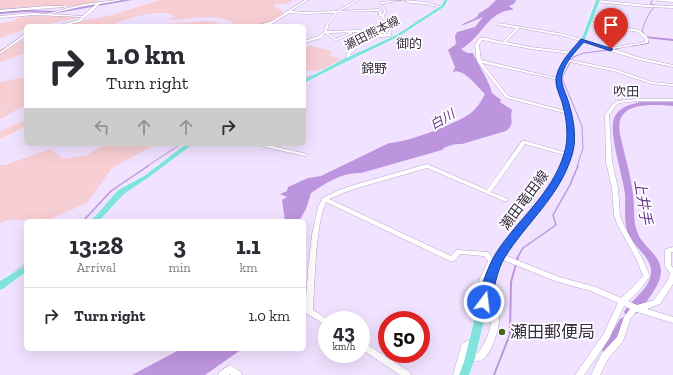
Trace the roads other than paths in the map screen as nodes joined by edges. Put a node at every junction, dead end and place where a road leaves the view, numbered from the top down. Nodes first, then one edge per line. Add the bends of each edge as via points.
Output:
1 (102, 0) edge
2 (122, 0) edge
3 (307, 0) edge
4 (358, 0) edge
5 (401, 0) edge
6 (405, 0) edge
7 (446, 0) edge
8 (590, 0) edge
9 (659, 0) edge
10 (598, 1) edge
11 (673, 1) edge
12 (425, 2) edge
13 (97, 5) junction
14 (75, 7) junction
15 (442, 7) junction
16 (673, 7) edge
17 (0, 11) edge
18 (290, 12) junction
19 (338, 12) junction
20 (44, 14) junction
21 (82, 16) junction
22 (383, 16) junction
23 (0, 17) edge
24 (272, 22) junction
25 (589, 23) junction
26 (66, 24) edge
27 (264, 24) edge
28 (269, 24) edge
29 (498, 24) dead end
30 (518, 28) junction
31 (356, 31) junction
32 (325, 32) junction
33 (388, 35) junction
34 (24, 36) edge
35 (377, 36) junction
36 (397, 36) junction
37 (583, 40) junction
38 (306, 41) edge
39 (503, 43) junction
40 (612, 50) junction
41 (0, 53) edge
42 (572, 53) junction
43 (346, 60) junction
44 (566, 60) junction
45 (479, 61) junction
46 (673, 66) edge
47 (559, 79) junction
48 (306, 81) edge
49 (673, 85) edge
50 (673, 100) edge
51 (568, 113) junction
52 (187, 146) edge
53 (267, 146) edge
54 (305, 155) dead end
55 (568, 155) junction
56 (488, 192) junction
57 (325, 199) junction
58 (506, 200) dead end
59 (97, 219) edge
60 (673, 249) edge
61 (500, 256) junction
62 (24, 269) edge
63 (0, 286) edge
64 (487, 288) junction
65 (623, 302) junction
66 (638, 308) junction
67 (318, 317) edge
68 (673, 320) edge
69 (473, 344) junction
70 (370, 352) edge
71 (470, 356) junction
72 (222, 375) edge
73 (238, 375) edge
74 (407, 375) edge
75 (457, 375) edge
76 (464, 375) edge
77 (578, 375) edge
78 (595, 375) edge

1 - 13 street
2 - 13 street
3 - 18 street
4 - 19 street
5 - 22 street via 381,3 385,11
6 - 12 street via 411,3
7 - 15 main road, 瀬田熊本線
8 - 10 main road
9 - 11 street
10 - 16 street
10 - 25 main road
12 - 15 street
13 - 14 street
13 - 21 street
14 - 17 street via 47,6
14 - 20 street
15 - 36 main road, 瀬田熊本線
18 - 19 street
18 - 24 street
19 - 22 street via 378,10 380,16
19 - 32 street via 328,23
20 - 21 street
20 - 23 street
21 - 26 street via 76,22
22 - 33 street via 386,21 384,24 391,31
24 - 27 street
24 - 28 street
25 - 37 main road
25 - 40 street via 640,31 647,39 645,43
29 - 30 street
30 - 37 street
30 - 39 street
31 - 32 street
31 - 32 street via 338,40
31 - 35 street via 380,34
32 - 38 street via 318,38
33 - 35 street
33 - 36 street
34 - 41 street
35 - 43 street via 356,44
36 - 43 main road, 瀬田熊本線
37 - 40 street
37 - 42 main road
39 - 42 street
39 - 45 street via 481,39 477,45
40 - 46 street
42 - 44 main road
43 - 48 main road, 瀬田熊本線
44 - 47 main road
44 - 49 street via 614,70 652,83
45 - 47 street
45 - 51 street via 507,97
47 - 51 main road, 瀬田竜田線
50 - 65 street via 618,102 607,115 609,162 615,188 617,215 647,276
51 - 55 main road, 瀬田竜田線 via 571,134
52 - 59 main road via 146,178 121,192
53 - 54 street
55 - 56 street via 524,142
55 - 61 main road, 瀬田竜田線 via 560,177 551,191
56 - 57 street via 427,166 343,190
56 - 58 street
57 - 64 street via 452,259 462,251 486,254 491,261 483,281
57 - 67 street via 321,206 311,272 309,311
60 - 66 street via 668,251 668,265 673,274 671,281 657,302
61 - 64 main road, 瀬田竜田線
61 - 65 street
62 - 63 main road
64 - 69 main road, 瀬田竜田線
64 - 71 street via 493,295 495,328 480,357
65 - 66 street
65 - 77 street via 606,337
66 - 68 street
66 - 78 street via 628,317 620,339
69 - 71 main road, 瀬田竜田線
69 - 75 street via 465,346
70 - 74 street
71 - 76 main road, 瀬田竜田線
72 - 73 street via 230,369

